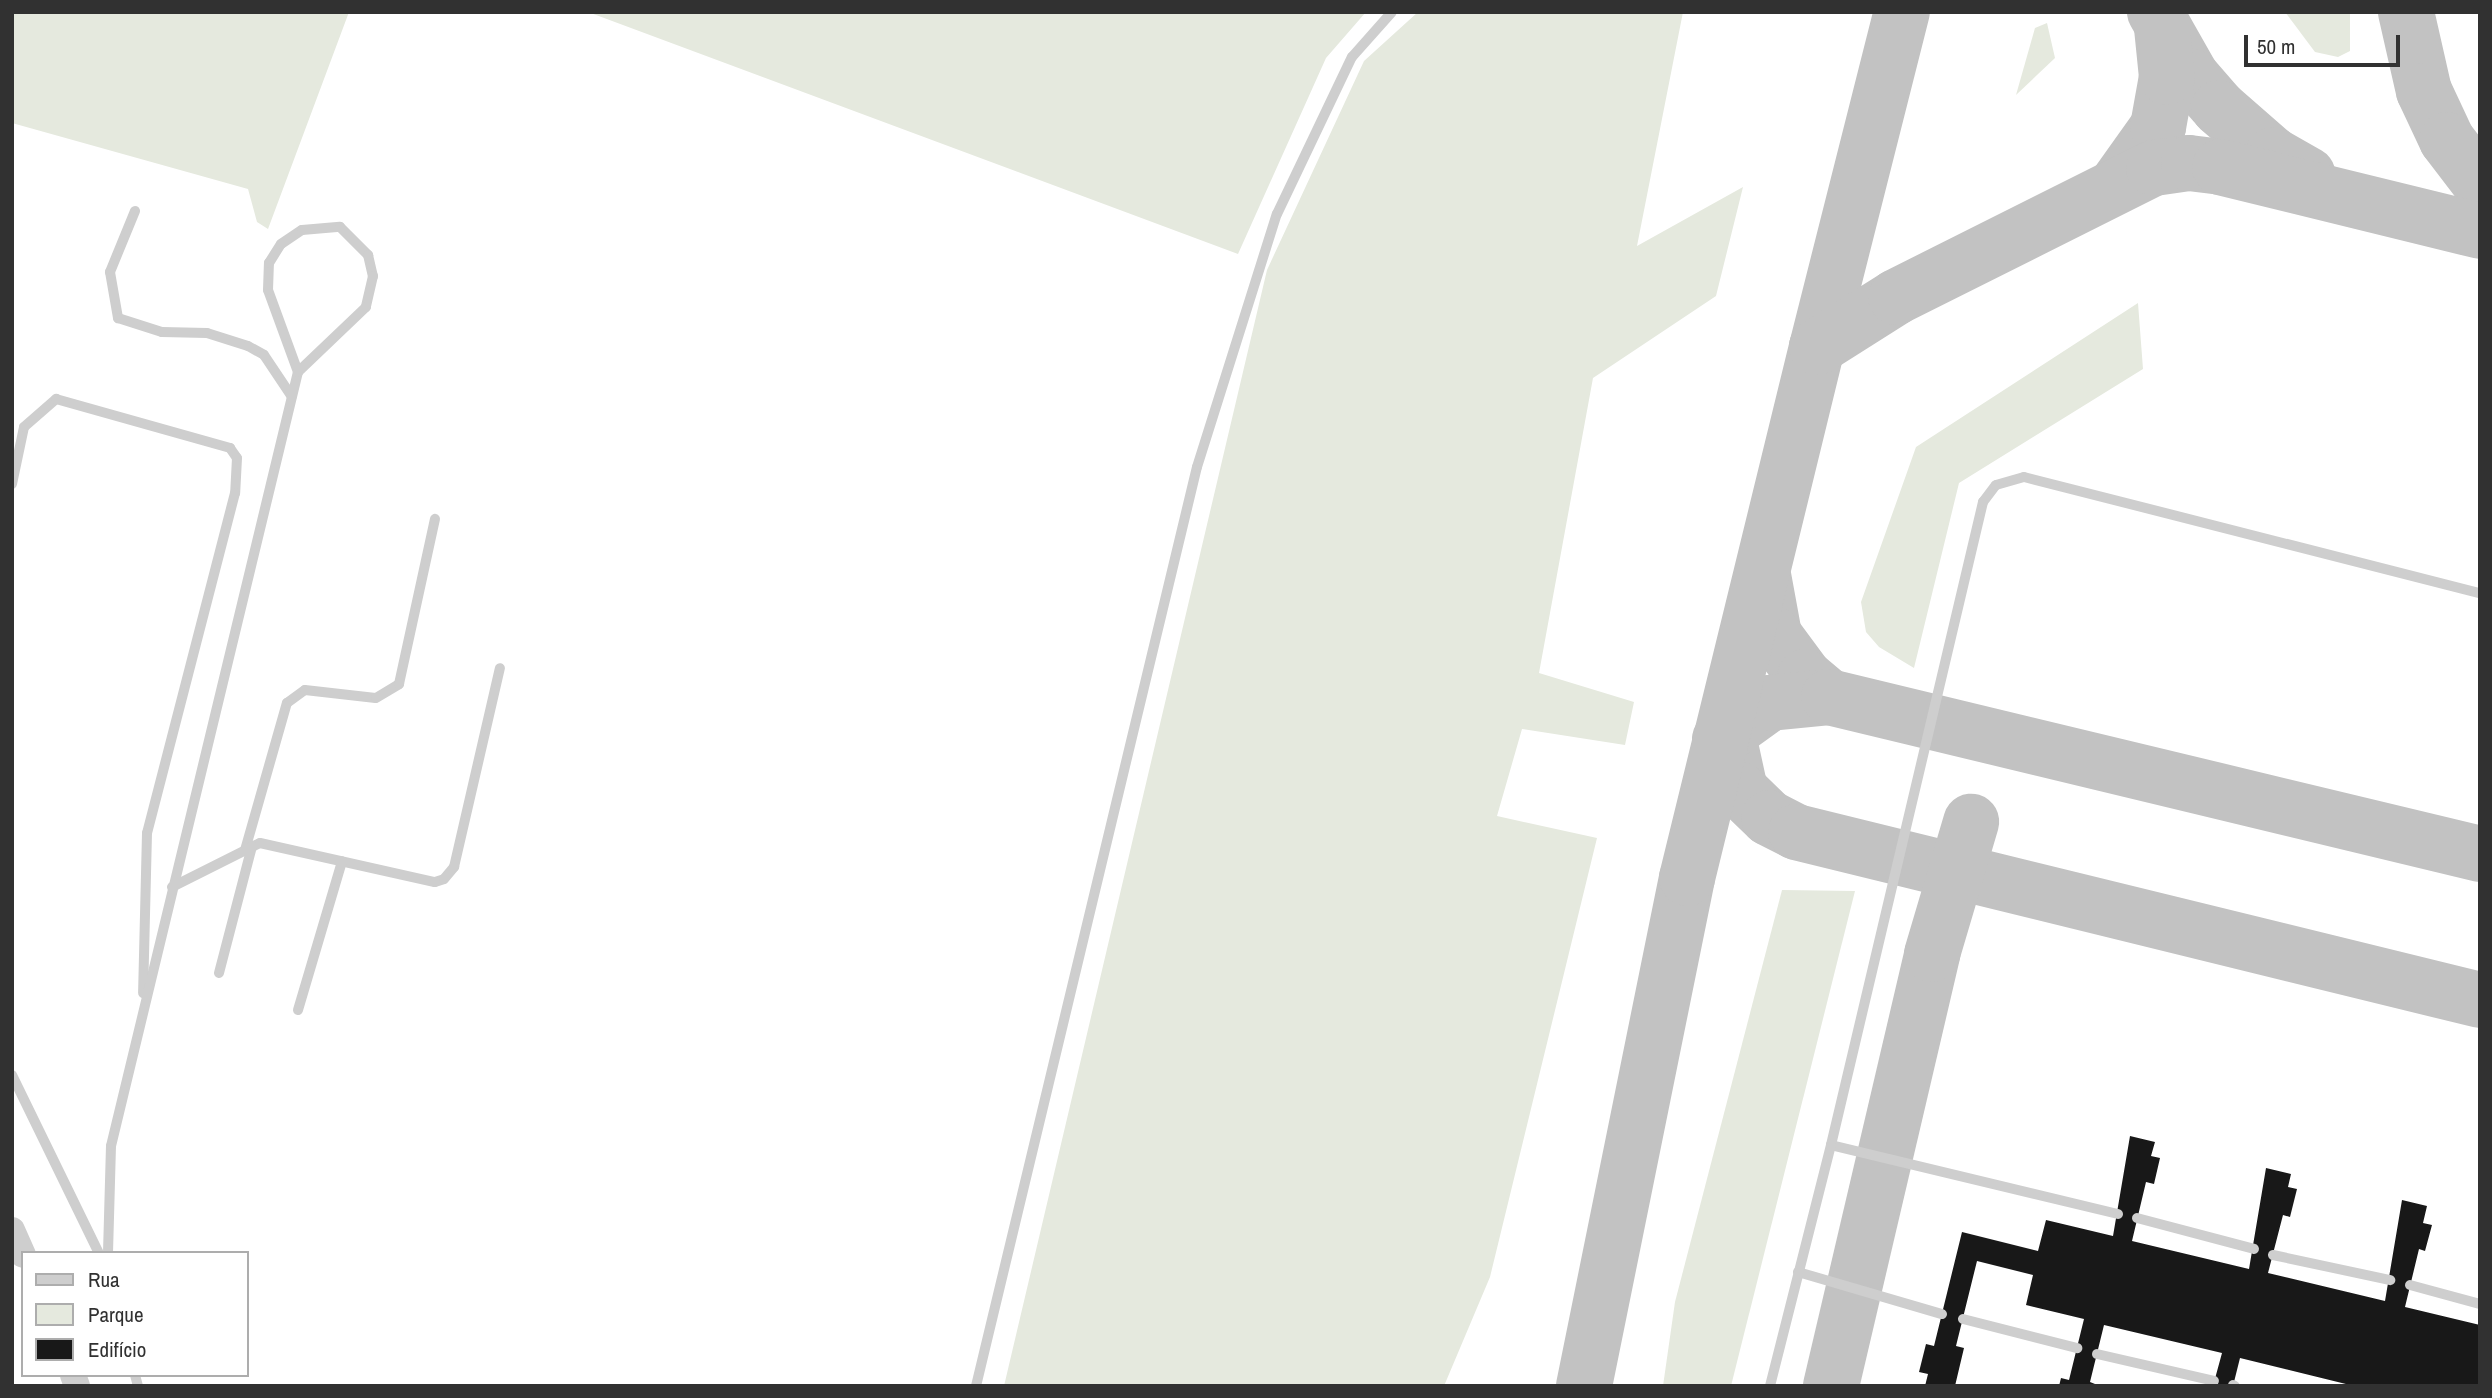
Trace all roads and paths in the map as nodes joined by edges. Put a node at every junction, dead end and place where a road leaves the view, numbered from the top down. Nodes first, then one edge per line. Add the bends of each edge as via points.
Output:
1 (1392, 12) edge
2 (135, 211) dead end
3 (298, 372) junction
4 (292, 397) junction
5 (12, 484) edge
6 (435, 519) dead end
7 (2480, 593) edge
8 (500, 668) dead end
9 (249, 848) junction
10 (342, 861) junction
11 (172, 887) junction
12 (219, 973) dead end
13 (298, 1010) dead end
14 (143, 1014) junction
15 (12, 1075) edge
16 (1830, 1146) junction
17 (2118, 1214) dead end
18 (2137, 1218) dead end
19 (12, 1230) edge
20 (2253, 1249) dead end
21 (21, 1251) edge
22 (98, 1251) edge
23 (108, 1251) edge
24 (2273, 1255) dead end
25 (1798, 1272) junction
26 (2390, 1280) dead end
27 (2410, 1284) dead end
28 (2480, 1304) edge
29 (1942, 1314) dead end
30 (1963, 1319) dead end
31 (2077, 1348) dead end
32 (2097, 1354) dead end
33 (2214, 1381) dead end
34 (976, 1386) edge
35 (1770, 1386) edge

1 - 34 lane via 1352,57 1277,214 1201,454
2 - 4 lane via 110,272 118,318 152,330 207,333 248,346 264,355
3 - 3 lane via 366,307 373,276 368,255 340,227 302,230 269,263 268,290
3 - 4 lane
4 - 11 lane
5 - 14 lane via 24,427 55,399 230,448 237,458 234,493 147,833
6 - 9 lane via 399,684 376,698 305,690 287,703
7 - 16 lane via 2024,477 1996,485 1983,502
8 - 10 lane via 454,867 435,882
9 - 10 lane
9 - 11 lane
9 - 12 lane
10 - 13 lane
11 - 14 lane
14 - 23 lane via 111,1146
15 - 22 lane
16 - 17 lane
16 - 25 lane
18 - 20 lane
19 - 21 street
24 - 26 lane
25 - 29 lane
25 - 35 lane
27 - 28 lane
30 - 31 lane
32 - 33 lane

